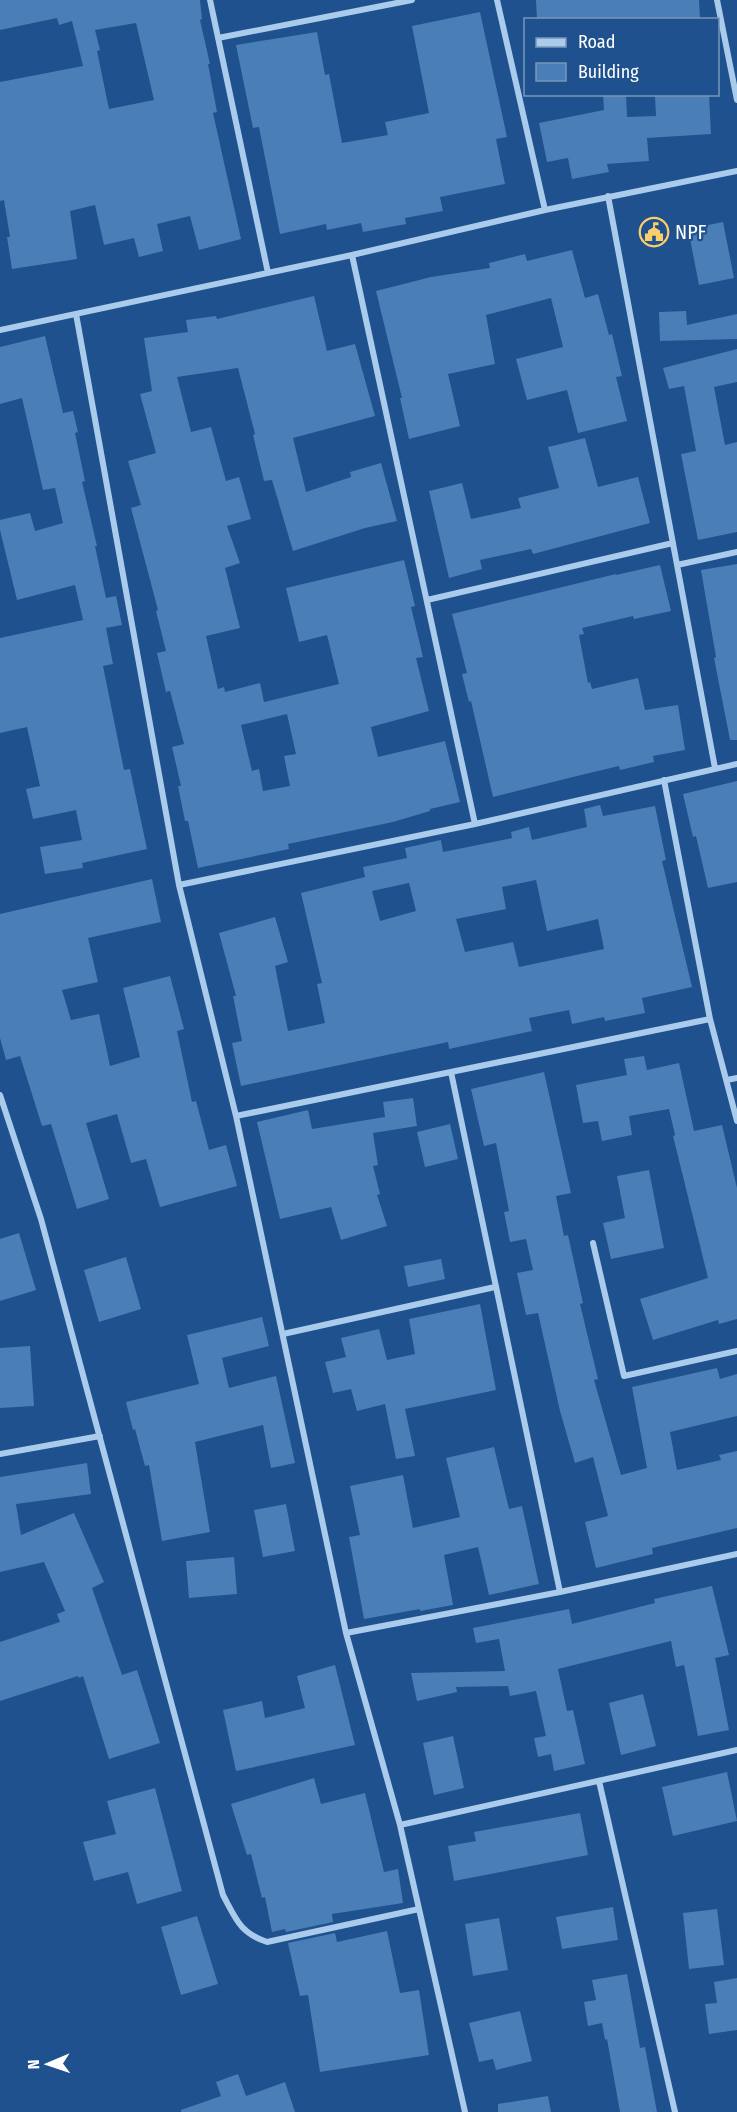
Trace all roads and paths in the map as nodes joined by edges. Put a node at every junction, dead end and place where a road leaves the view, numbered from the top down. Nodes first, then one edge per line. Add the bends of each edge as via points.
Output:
1 (210, 0) edge
2 (412, 0) edge
3 (497, 0) edge
4 (717, 0) edge
5 (218, 38) junction
6 (737, 100) edge
7 (737, 171) edge
8 (608, 196) junction
9 (545, 210) junction
10 (352, 255) junction
11 (268, 273) junction
12 (76, 314) junction
13 (0, 330) edge
14 (673, 543) junction
15 (737, 552) edge
16 (677, 565) junction
17 (427, 600) junction
18 (737, 764) edge
19 (715, 768) junction
20 (664, 780) junction
21 (475, 824) junction
22 (179, 885) junction
23 (710, 1018) junction
24 (451, 1072) junction
25 (737, 1078) edge
26 (727, 1080) junction
27 (0, 1095) edge
28 (236, 1116) junction
29 (737, 1121) edge
30 (593, 1243) dead end
31 (495, 1287) junction
32 (283, 1334) junction
33 (737, 1351) edge
34 (100, 1436) junction
35 (0, 1454) edge
36 (737, 1554) edge
37 (560, 1592) junction
38 (346, 1634) junction
39 (737, 1750) edge
40 (599, 1781) junction
41 (400, 1825) junction
42 (419, 1909) junction
43 (465, 2112) edge
44 (675, 2112) edge

1 - 5 street
2 - 5 street
3 - 9 street
4 - 6 street
5 - 11 street
7 - 8 street
8 - 9 street
8 - 14 street
9 - 10 street
10 - 11 street
10 - 17 street
11 - 12 street
12 - 13 street
12 - 22 street
14 - 16 street
14 - 17 street
15 - 16 street
16 - 19 street
17 - 21 street
18 - 19 street
19 - 20 street
20 - 21 street
20 - 23 street
21 - 22 street
22 - 28 street
23 - 24 street
23 - 26 street
24 - 28 street
24 - 31 street
25 - 26 street
26 - 29 street
27 - 34 street via 41,1219
28 - 32 street
30 - 33 street via 624,1376
31 - 32 street
31 - 37 street
32 - 38 street
34 - 35 street
34 - 42 street via 223,1895 240,1927 267,1942
36 - 37 street
37 - 38 street
38 - 41 street
39 - 40 street
40 - 41 street
40 - 44 street
41 - 42 street
42 - 43 street

